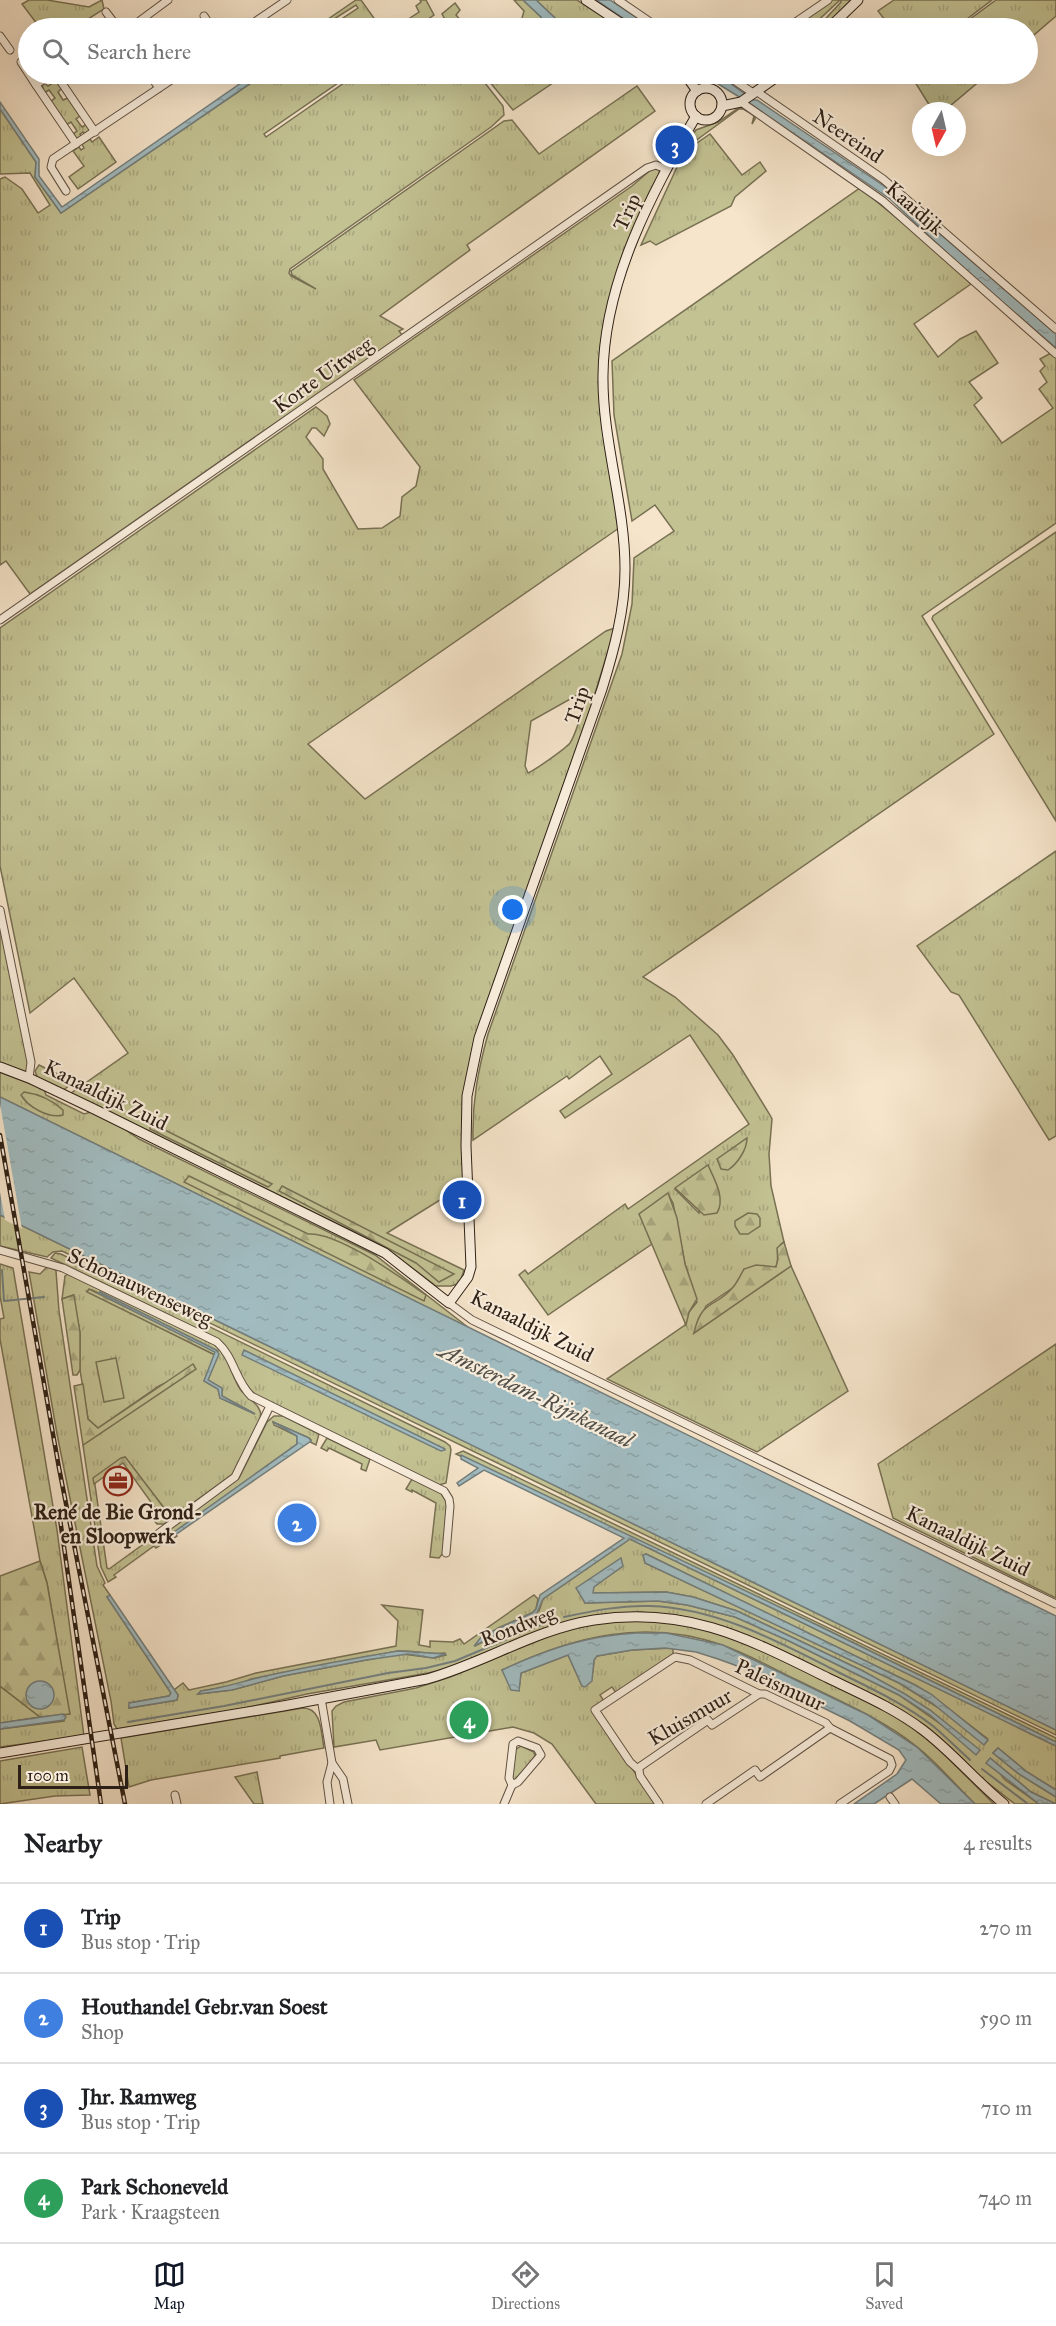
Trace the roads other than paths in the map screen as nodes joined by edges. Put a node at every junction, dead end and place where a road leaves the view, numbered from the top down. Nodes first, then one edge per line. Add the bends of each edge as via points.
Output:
1 (168, 0) edge
2 (287, 0) edge
3 (585, 0) edge
4 (618, 0) edge
5 (828, 0) edge
6 (858, 0) edge
7 (106, 12) dead end
8 (110, 18) edge
9 (144, 18) edge
10 (261, 18) edge
11 (613, 18) edge
12 (644, 18) edge
13 (802, 18) edge
14 (839, 18) edge
15 (0, 36) edge
16 (10, 50) dead end
17 (36, 84) edge
18 (62, 84) edge
19 (156, 84) edge
20 (165, 84) edge
21 (692, 84) edge
22 (735, 84) edge
23 (766, 84) edge
24 (159, 88) junction
25 (697, 91) junction
26 (748, 96) junction
27 (722, 106) junction
28 (696, 116) junction
29 (95, 132) junction
30 (76, 144) junction
31 (666, 170) junction
32 (66, 191) dead end
33 (1056, 329) edge
34 (1056, 354) edge
35 (0, 620) edge
36 (0, 910) edge
37 (0, 1068) edge
38 (29, 1078) junction
39 (0, 1250) edge
40 (449, 1303) junction
41 (270, 1407) junction
42 (159, 1533) dead end
43 (446, 1553) dead end
44 (1056, 1604) edge
45 (759, 1694) junction
46 (321, 1698) junction
47 (830, 1728) junction
48 (0, 1753) edge
49 (332, 1763) junction
50 (638, 1768) junction
51 (512, 1785) junction
52 (176, 1795) dead end
53 (177, 1804) edge
54 (330, 1804) edge
55 (348, 1804) edge
56 (504, 1804) edge
57 (659, 1804) edge
58 (706, 1804) edge
59 (840, 1804) edge
60 (1004, 1804) edge

1 - 9 street
2 - 10 street
3 - 11 street
4 - 12 street
5 - 13 street
6 - 14 street
7 - 8 street
15 - 16 street
17 - 30 street
18 - 29 street
19 - 24 street
20 - 24 street
21 - 25 street
22 - 26 street
23 - 26 street
24 - 29 street
25 - 27 street via 716,91
25 - 28 street via 690,101
26 - 27 street
26 - 33 street, Neereind via 883,179
26 - 34 street, Kaaidijk via 883,201
27 - 28 street via 710,120
28 - 31 street, Trip
29 - 30 street
30 - 32 street via 50,163
31 - 35 street, Korte Uitweg via 656,165 647,168
31 - 40 street, Trip via 622,268 604,346 603,401 623,536 621,617 602,689 478,1038 467,1096 471,1267
36 - 38 street via 31,1062
37 - 38 street, Kanaaldijk Zuid
38 - 40 street, Kanaaldijk Zuid via 384,1252
39 - 41 street, Schonauwenseweg via 63,1268 217,1342 228,1353 246,1391
40 - 44 street, Kanaaldijk Zuid via 472,1320
41 - 42 street via 236,1477
41 - 43 street, Schonauwenseweg via 444,1491 450,1506
45 - 47 street, Paleismuur
45 - 50 street, Kluismuur via 712,1725 708,1720
45 - 50 street, Paleismuur via 690,1660 675,1657 595,1710
46 - 48 street, Rondweg
46 - 49 street
46 - 60 street, Rondweg via 450,1672 575,1624 639,1616 692,1621 757,1643 885,1706 924,1731
47 - 58 street via 760,1777 755,1770
47 - 59 street, Paleismuur via 887,1756 891,1762 889,1771
49 - 54 street via 327,1782
49 - 55 street via 343,1779
50 - 57 street
51 - 51 street via 541,1755 540,1750 521,1742 513,1744 509,1778
51 - 56 street
52 - 53 street

